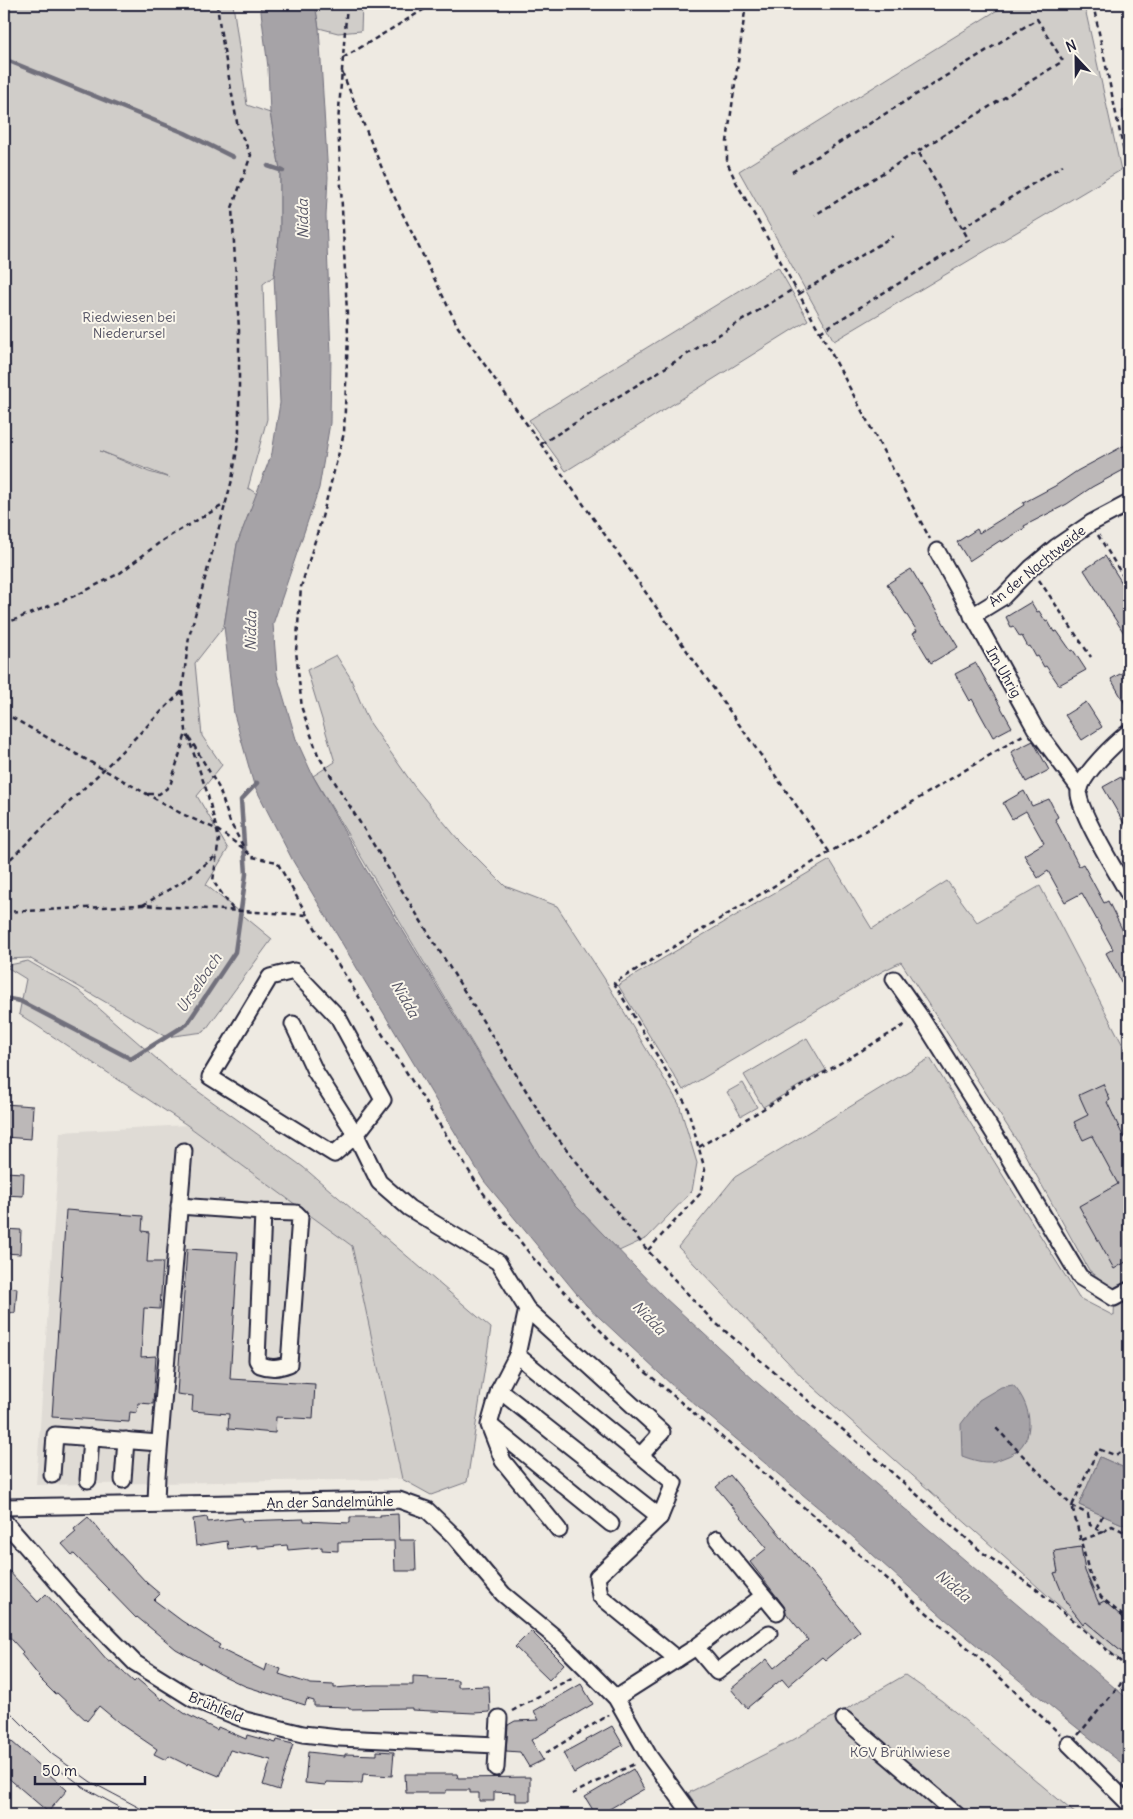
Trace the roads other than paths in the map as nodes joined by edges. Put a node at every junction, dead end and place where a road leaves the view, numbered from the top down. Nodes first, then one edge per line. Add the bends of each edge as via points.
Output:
1 (1129, 503) edge
2 (937, 551) road end
3 (972, 616) junction
4 (1129, 732) edge
5 (1080, 789) junction
6 (1129, 895) edge
7 (894, 980) dead end
8 (293, 1024) dead end
9 (356, 1135) junction
10 (184, 1151) dead end
11 (179, 1206) junction
12 (263, 1212) junction
13 (1129, 1290) edge
14 (527, 1309) junction
15 (517, 1354) junction
16 (499, 1390) junction
17 (489, 1425) junction
18 (91, 1437) junction
19 (126, 1440) junction
20 (160, 1444) junction
21 (641, 1455) junction
22 (52, 1475) dead end
23 (88, 1480) dead end
24 (123, 1480) dead end
25 (156, 1503) junction
26 (4, 1507) edge
27 (660, 1517) junction
28 (4, 1521) edge
29 (611, 1524) dead end
30 (559, 1530) dead end
31 (717, 1539) dead end
32 (763, 1596) junction
33 (777, 1612) dead end
34 (769, 1633) dead end
35 (696, 1647) junction
36 (677, 1659) junction
37 (616, 1698) junction
38 (499, 1718) road end
39 (844, 1719) dead end
40 (1072, 1741) road end
41 (497, 1745) junction
42 (496, 1768) dead end
43 (1129, 1804) edge
44 (692, 1815) edge
45 (956, 1815) edge

1 - 3 street, An der Nachtweide via 1091,523 1056,548 1002,597
2 - 3 street, Im Uhrig
3 - 5 street, Im Uhrig via 1035,728
4 - 5 street via 1106,753
5 - 6 street, Im Uhrig via 1084,813
7 - 13 street via 998,1140 1080,1277 1114,1298
8 - 9 street via 315,1071
9 - 9 street via 334,1154 210,1077 270,978 294,970 338,1017 383,1100
9 - 14 street via 379,1182 409,1208 498,1262
10 - 11 street
11 - 12 street
11 - 20 street
12 - 12 street via 296,1213 300,1217 289,1364 280,1368 268,1368 257,1360
14 - 15 street
14 - 21 street via 662,1432
15 - 16 street
15 - 21 street
16 - 17 street
16 - 27 street
17 - 29 street
17 - 30 street via 503,1461
18 - 19 street
18 - 22 street via 55,1435
18 - 23 street
19 - 20 street
19 - 24 street
20 - 25 street
21 - 27 street via 674,1483
25 - 26 street, An der Sandelmühle
25 - 37 street, An der Sandelmühle via 399,1500 427,1510 454,1536 503,1594 555,1637
27 - 36 street via 597,1577 600,1596
28 - 41 street, Brühlfeld via 73,1600 135,1663 193,1699 245,1720 303,1734
31 - 32 street
32 - 33 street
32 - 35 street
34 - 35 street via 717,1672
35 - 36 street
36 - 37 street
37 - 44 street, An der Sandelmühle via 650,1756
38 - 41 street
39 - 45 street
40 - 43 street
41 - 42 street

